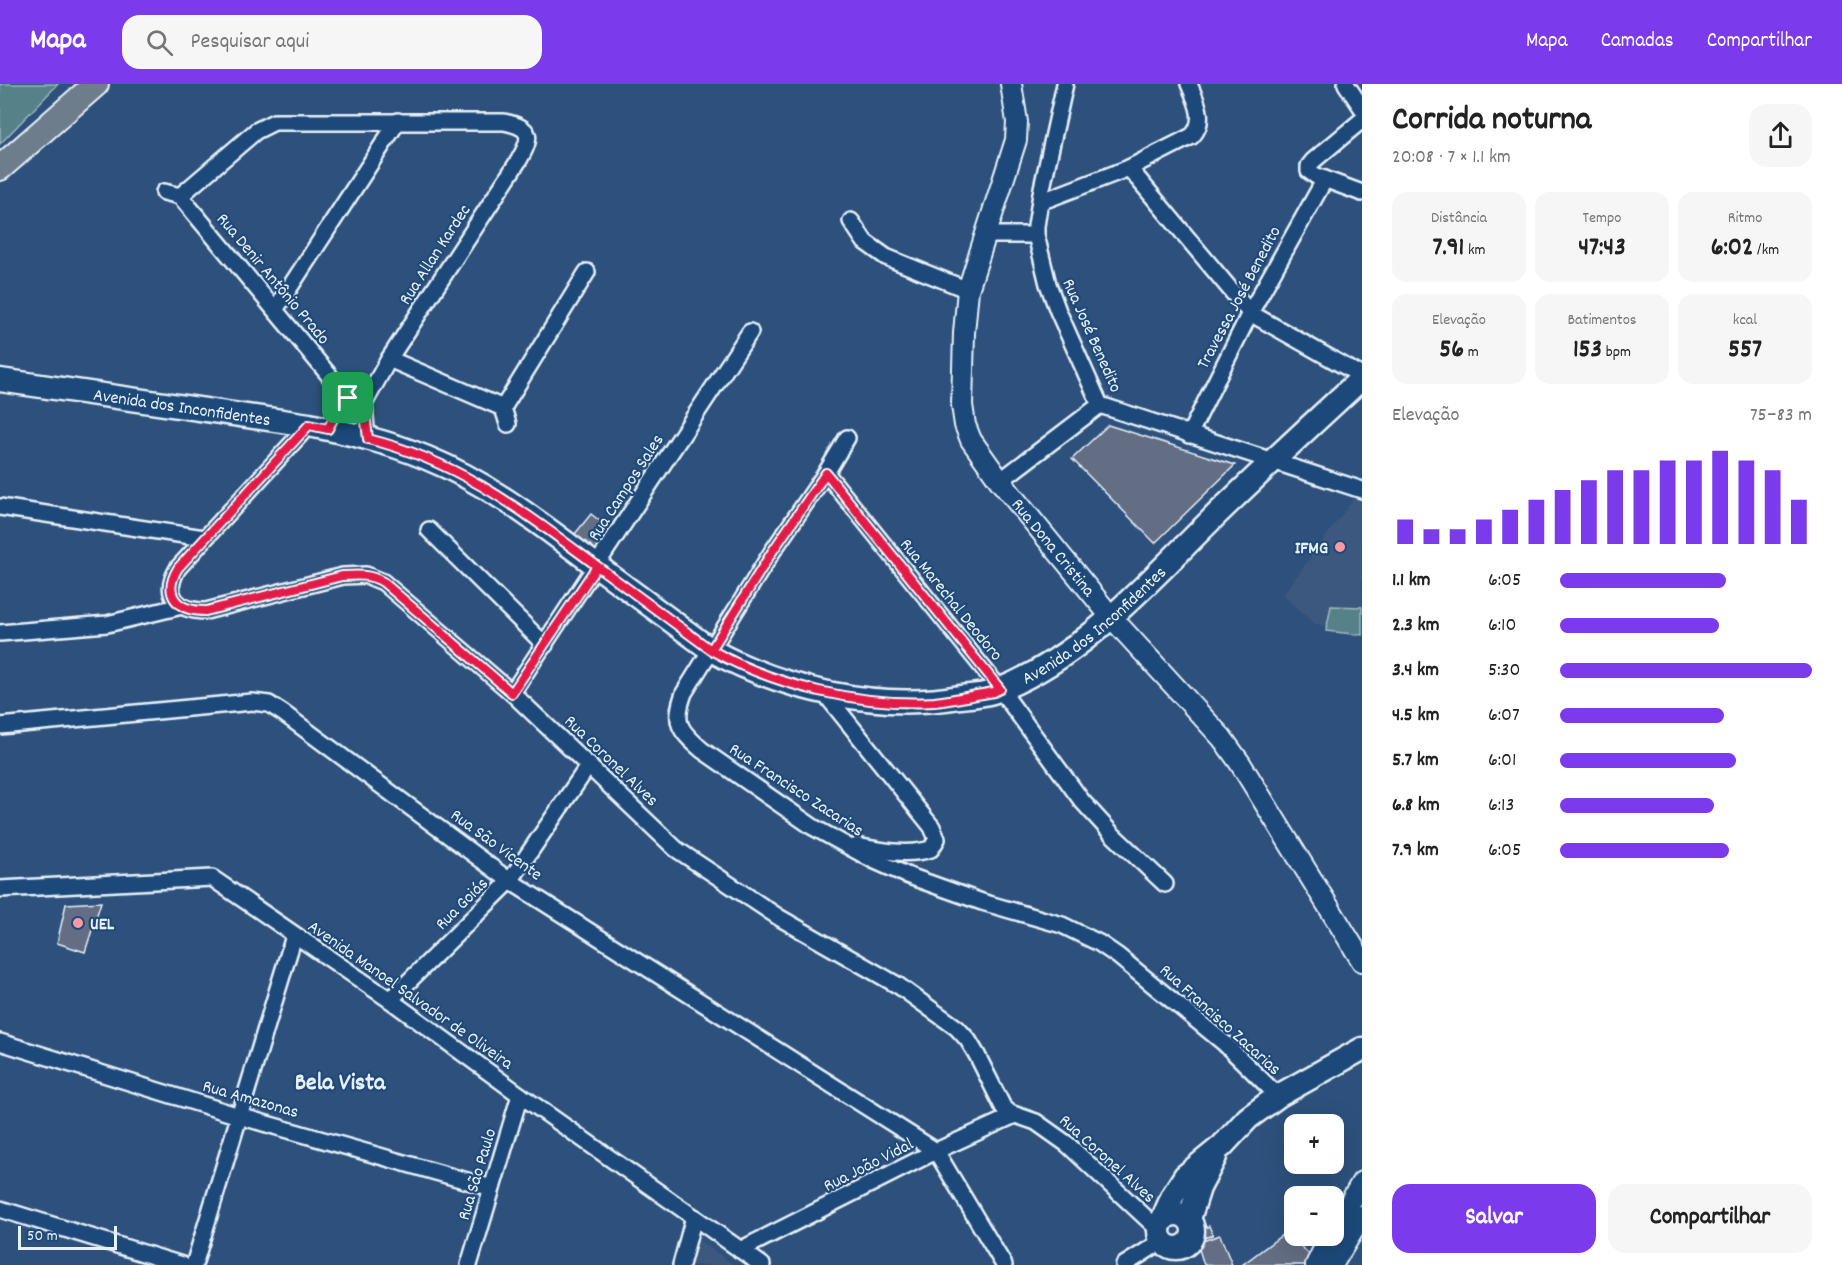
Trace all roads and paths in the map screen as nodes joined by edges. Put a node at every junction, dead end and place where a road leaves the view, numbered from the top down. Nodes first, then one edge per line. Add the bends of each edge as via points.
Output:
1 (96, 84) edge
2 (1065, 84) edge
3 (1188, 84) edge
4 (1346, 84) edge
5 (1013, 93) edge
6 (1362, 108) edge
7 (1362, 120) edge
8 (398, 122) junction
9 (0, 168) edge
10 (1129, 168) junction
11 (1320, 178) junction
12 (164, 192) dead end
13 (1362, 193) edge
14 (180, 196) junction
15 (1040, 202) junction
16 (851, 221) dead end
17 (1036, 235) junction
18 (984, 236) junction
19 (587, 272) dead end
20 (969, 290) junction
21 (275, 310) junction
22 (1250, 313) junction
23 (750, 332) dead end
24 (389, 359) junction
25 (1362, 377) edge
26 (0, 380) edge
27 (348, 398) junction
28 (364, 404) junction
29 (1100, 405) junction
30 (503, 408) junction
31 (508, 424) dead end
32 (318, 427) junction
33 (1189, 435) junction
34 (847, 438) dead end
35 (368, 439) junction
36 (1272, 461) junction
37 (826, 473) junction
38 (1000, 482) junction
39 (1362, 490) edge
40 (0, 507) edge
41 (429, 530) dead end
42 (204, 538) junction
43 (597, 566) junction
44 (182, 606) junction
45 (1112, 618) junction
46 (0, 633) edge
47 (545, 645) junction
48 (711, 650) junction
49 (1000, 689) junction
50 (822, 690) junction
51 (512, 693) junction
52 (0, 726) edge
53 (589, 765) junction
54 (840, 842) junction
55 (510, 881) junction
56 (1165, 884) dead end
57 (0, 889) edge
58 (294, 936) junction
59 (1362, 961) edge
60 (390, 1000) junction
61 (0, 1042) edge
62 (1362, 1049) edge
63 (520, 1095) junction
64 (1278, 1096) junction
65 (1015, 1115) junction
66 (239, 1116) junction
67 (1222, 1146) junction
68 (936, 1151) junction
69 (1362, 1182) edge
70 (492, 1188) junction
71 (0, 1209) edge
72 (1344, 1213) edge
73 (1362, 1216) edge
74 (694, 1217) junction
75 (1189, 1230) junction
76 (1156, 1242) edge
77 (1325, 1246) edge
78 (751, 1259) edge
79 (182, 1265) edge
80 (194, 1265) edge
81 (469, 1265) edge
82 (681, 1265) edge
83 (1004, 1265) edge
84 (1124, 1265) edge
85 (1172, 1265) edge
86 (1192, 1265) edge
87 (1316, 1265) edge
88 (1332, 1265) edge

1 - 9 main road
2 - 15 street, Rua José Benedito
3 - 10 street via 1200,116 1192,136
4 - 6 street
5 - 18 street, Rua Dona Cristina via 1016,140
7 - 11 street, Travessa José Benedito via 1313,160 1309,171
8 - 14 street via 284,121 265,125
8 - 21 street
8 - 24 street, Rua Allan Kardec via 504,122 521,126 529,139
10 - 15 street
10 - 22 street
11 - 13 street
11 - 22 street, Travessa José Benedito
12 - 14 street
14 - 21 street, Rua Denir Antônio Prado
15 - 17 street, Rua José Benedito
16 - 20 street via 865,242 879,253
17 - 18 street
17 - 29 street, Rua José Benedito via 1058,311
18 - 20 street, Rua Dona Cristina
19 - 30 street
20 - 38 street, Rua Dona Cristina via 963,416 971,440
21 - 27 street, Rua Denir Antônio Prado
22 - 25 street
22 - 33 street, Travessa José Benedito
23 - 43 street, Rua Campos Sales
24 - 28 street, Rua Allan Kardec
24 - 30 street
25 - 36 main road, Avenida dos Inconfidentes
26 - 32 main road, Avenida dos Inconfidentes
27 - 28 street
27 - 32 street
28 - 35 street
29 - 33 street, Rua José Benedito
29 - 38 street
30 - 31 street
32 - 35 main road, Avenida dos Inconfidentes
32 - 42 street
33 - 36 street, Rua José Benedito
34 - 37 street, Rua Francisco Zacarias
35 - 43 main road, Avenida dos Inconfidentes via 391,444 467,476 516,506
36 - 39 street, Rua José Benedito
36 - 45 main road, Avenida dos Inconfidentes
37 - 48 street, Rua Francisco Zacarias
37 - 49 street, Rua Marechal Deodoro
38 - 45 street, Rua Dona Cristina
40 - 42 street
41 - 47 street
42 - 44 street via 172,578 172,597
43 - 47 street, Rua Campos Sales
43 - 48 main road, Avenida dos Inconfidentes
44 - 46 street via 107,624
44 - 51 street, Rua Coronel Alves via 206,611 342,576 366,575 383,582
45 - 49 main road, Avenida dos Inconfidentes via 1071,650
45 - 59 street, Rua Dona Cristina via 1240,763
47 - 51 street, Rua Campos Sales
48 - 50 main road, Avenida dos Inconfidentes via 759,673
48 - 54 street, Rua Francisco Zacarias via 684,693 679,707 680,728 702,750
49 - 50 main road, Avenida dos Inconfidentes via 935,702 886,701
49 - 56 street, Rua Marechal Deodoro via 1082,801
50 - 54 street via 932,827 937,839 931,849 909,852 888,852
51 - 53 street, Rua Coronel Alves
52 - 55 street, Rua São Vicente via 252,702 269,704
53 - 55 street, Rua Goiás
53 - 65 street, Rua Coronel Alves via 676,849 780,918 899,986 957,1028 977,1055 1000,1103
54 - 64 street, Rua Francisco Zacarias via 909,876 1089,937 1224,1043
55 - 60 street, Rua Goiás
55 - 68 street, Rua São Vicente
57 - 58 street, Avenida Manoel Salvador de Oliveira via 212,878
58 - 60 street, Avenida Manoel Salvador de Oliveira
58 - 66 street
60 - 63 street, Avenida Manoel Salvador de Oliveira
61 - 66 street, Rua Amazonas
62 - 64 main road
63 - 70 street, Rua São Paulo
63 - 74 street, Avenida Manoel Salvador de Oliveira
64 - 67 main road via 1248,1118
65 - 68 street, Rua João Vidal
65 - 76 street, Rua Coronel Alves via 1036,1122 1067,1144
66 - 70 street, Rua Amazonas
66 - 80 street
67 - 75 main road via 1199,1188
67 - 76 main road via 1185,1176 1170,1202
68 - 78 street, Rua João Vidal
68 - 83 street
69 - 72 street
70 - 81 street, Rua São Paulo
71 - 79 street
73 - 88 street
74 - 78 street, Avenida Manoel Salvador de Oliveira
74 - 82 street
75 - 76 main road via 1184,1216 1173,1214 1168,1216
75 - 86 main road
76 - 84 street
76 - 85 main road
77 - 87 street

